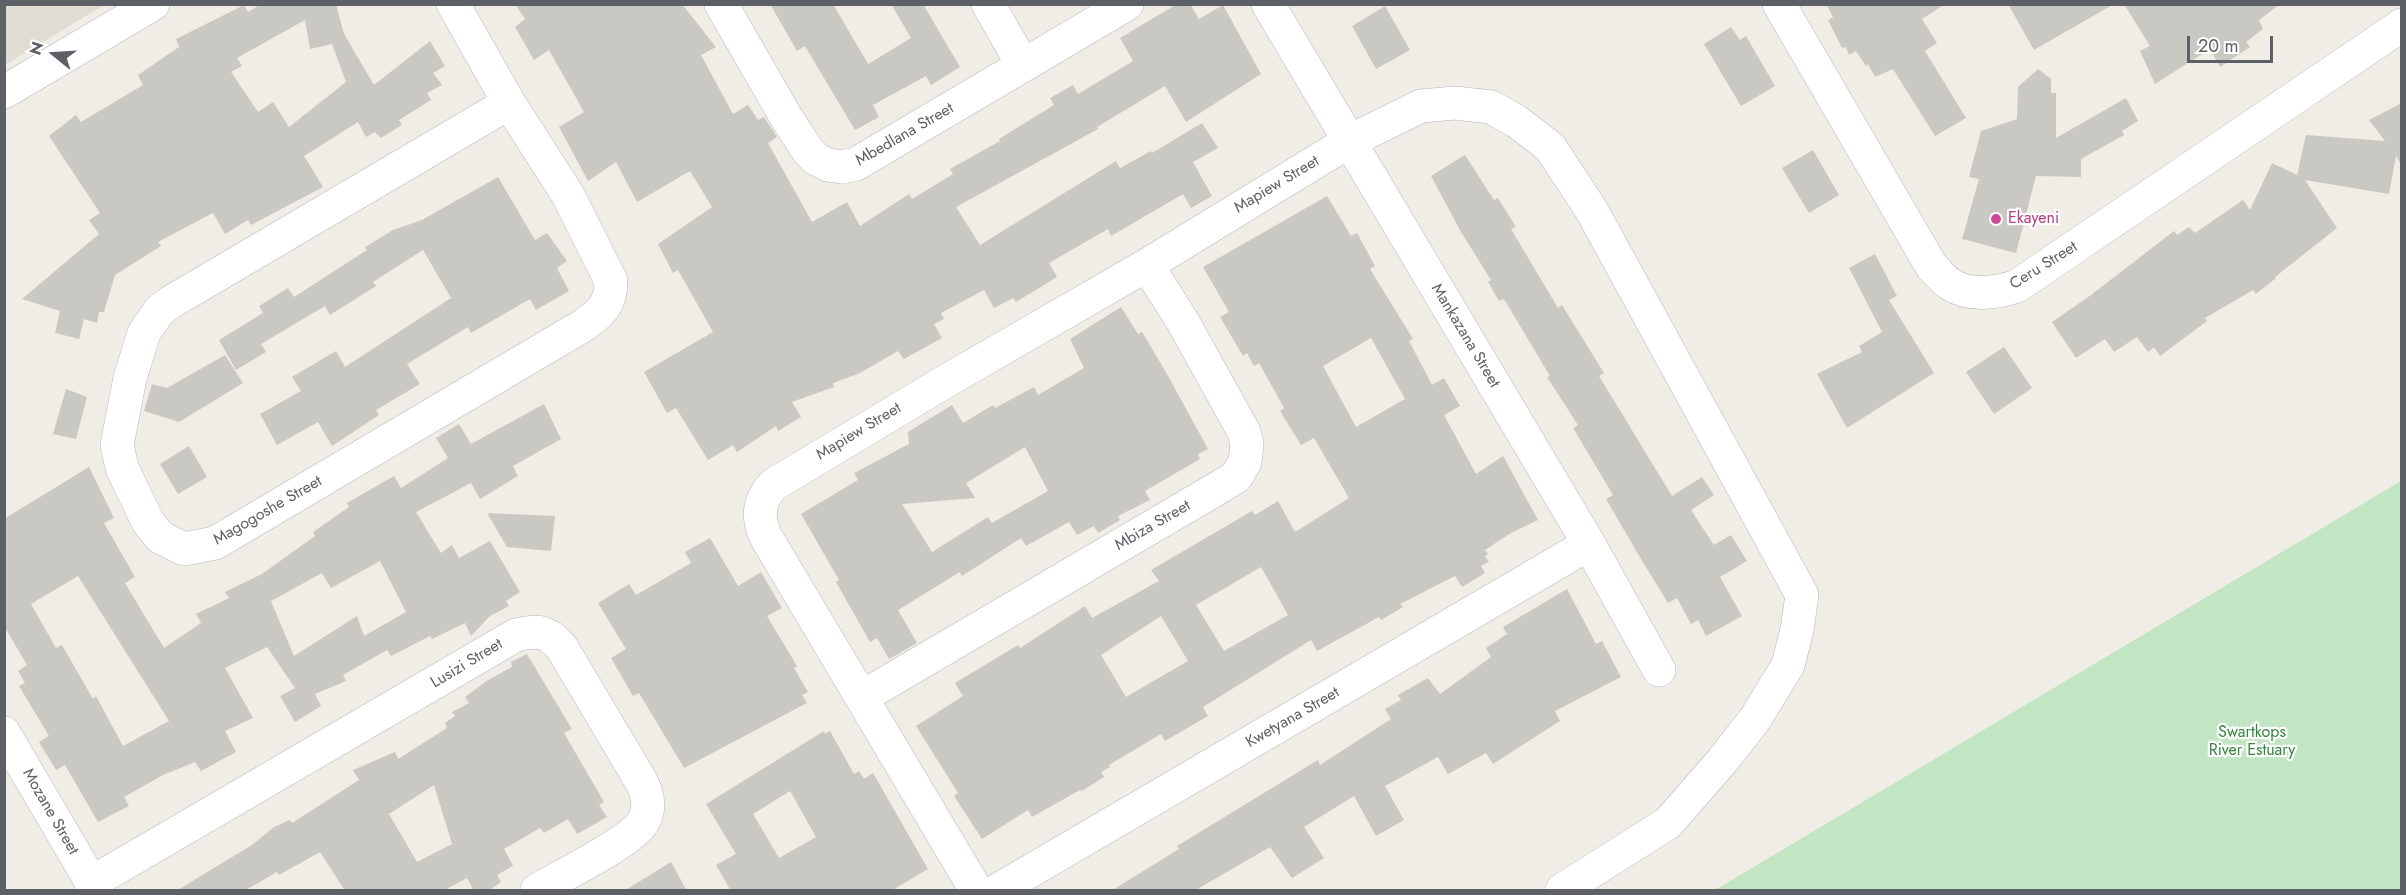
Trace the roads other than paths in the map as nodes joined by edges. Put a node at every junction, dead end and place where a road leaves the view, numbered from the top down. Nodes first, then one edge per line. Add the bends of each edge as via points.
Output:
1 (153, 4) edge
2 (453, 4) edge
3 (721, 4) edge
4 (988, 4) edge
5 (1127, 4) edge
6 (1268, 4) edge
7 (1779, 4) edge
8 (2402, 25) edge
9 (1023, 65) junction
10 (4, 92) edge
11 (509, 103) junction
12 (1348, 142) junction
13 (1147, 265) junction
14 (1589, 544) junction
15 (1659, 670) dead end
16 (862, 697) junction
17 (4, 733) edge
18 (93, 887) edge
19 (537, 891) edge
20 (976, 891) edge
21 (998, 891) edge
22 (1562, 891) edge

1 - 10 street
2 - 11 street, Magogoshe Street
3 - 9 street, Mbedlana Street via 808,151 834,167 856,164
4 - 9 street
5 - 9 street, Mbedlana Street
6 - 12 street, Mankazana Street
7 - 8 street, Ceru Street via 1932,267 1950,285 1982,292 2017,286
11 - 11 street, Magogoshe Street via 568,195 611,281 611,296 603,309 584,325 215,543 184,549 160,537 148,522 122,468 117,445 130,378 151,321 171,302
12 - 13 street, Mapiew Street
12 - 14 street, Mankazana Street
12 - 22 street, Mapiew Street via 1421,105 1455,103 1491,107 1516,120 1550,147 1592,211 1802,595 1788,665 1755,719 1723,760 1668,823
13 - 16 street, Mbiza Street via 1244,432 1247,453 1241,470 1236,477
13 - 16 street, Mapiew Street via 822,454 767,492 759,510 762,527
14 - 15 street, Mankazana Street
14 - 21 street, Kwetyana Street
16 - 20 street, Mapiew Street
17 - 18 street, Mozane Street
18 - 19 street, Lusizi Street via 516,635 531,632 553,637 568,656 641,781 648,805 640,826

